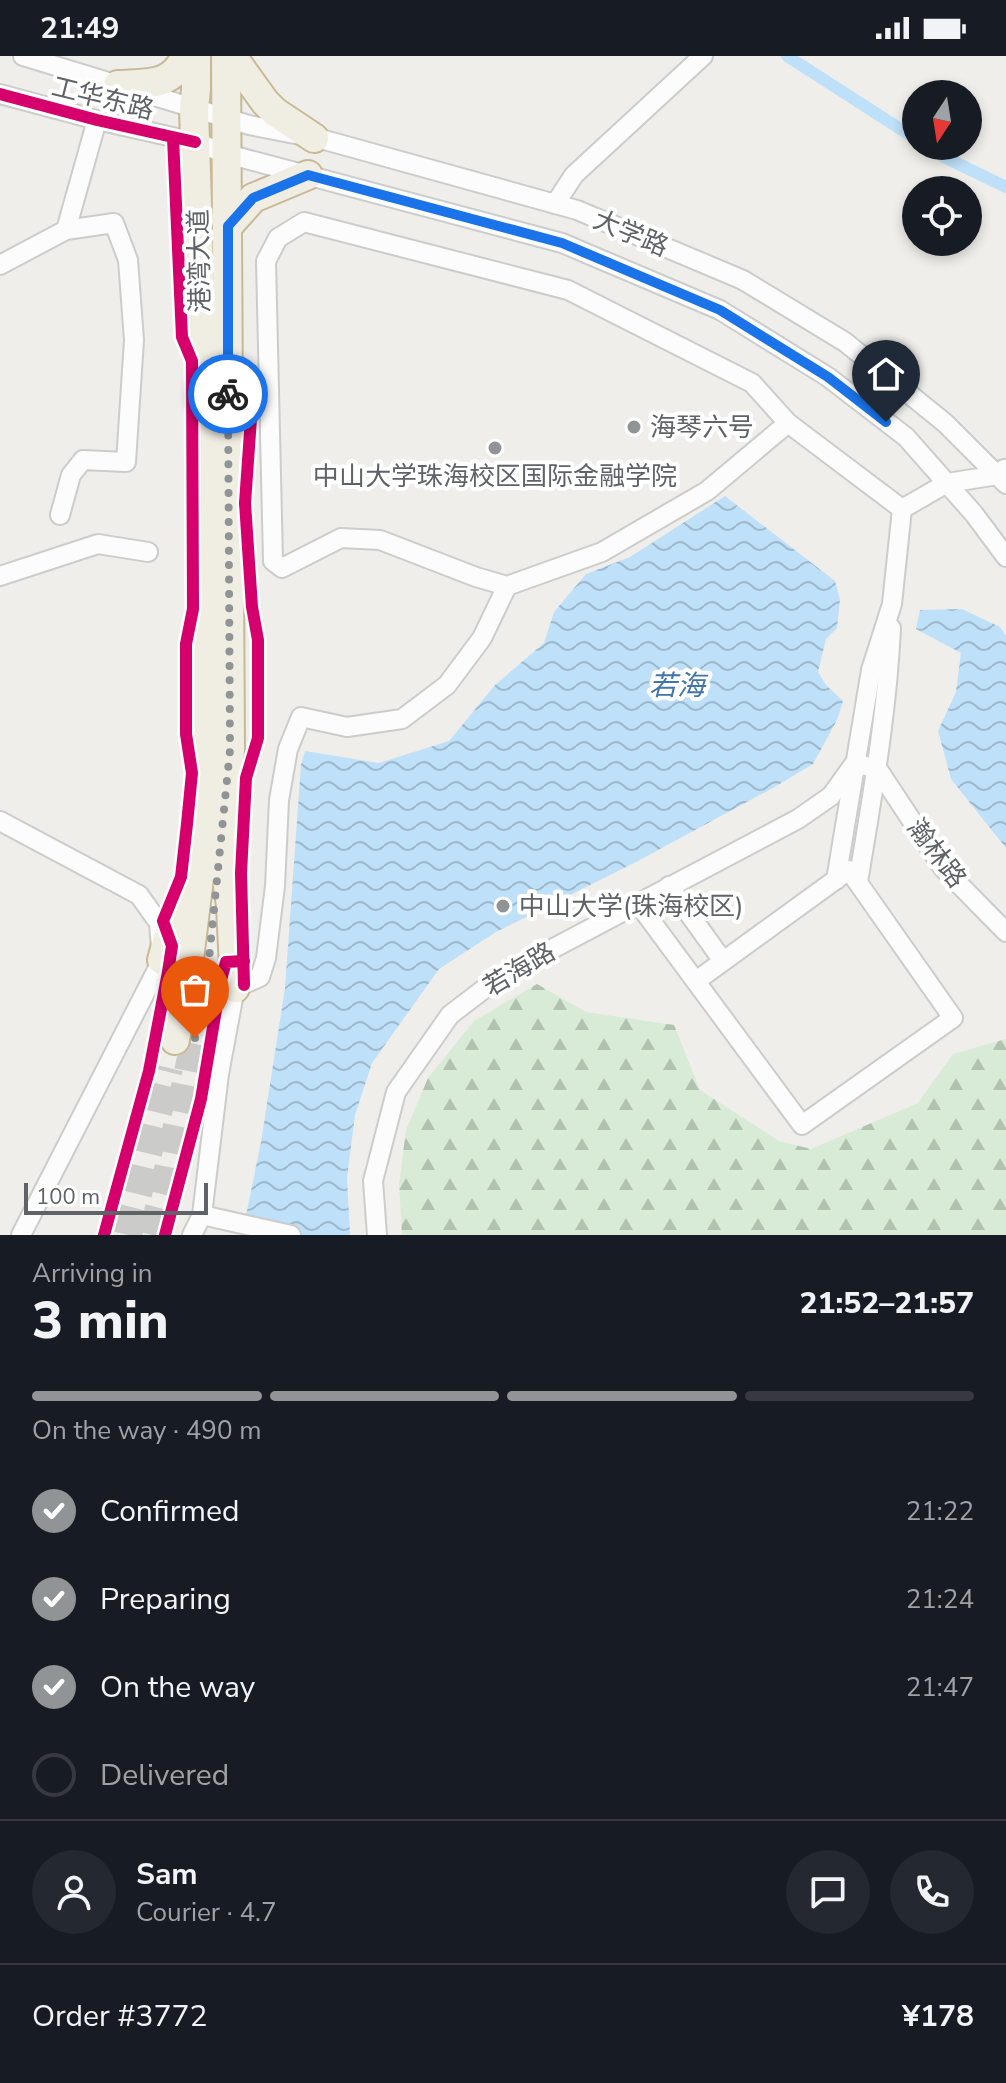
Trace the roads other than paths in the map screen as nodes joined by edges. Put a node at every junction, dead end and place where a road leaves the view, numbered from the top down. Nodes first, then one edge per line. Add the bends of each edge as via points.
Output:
1 (23, 56) edge
2 (186, 56) edge
3 (196, 56) edge
4 (229, 56) edge
5 (703, 56) edge
6 (118, 85) junction
7 (0, 94) edge
8 (194, 109) junction
9 (227, 117) junction
10 (97, 120) junction
11 (314, 138) junction
12 (195, 142) junction
13 (227, 154) junction
14 (308, 175) junction
15 (555, 204) junction
16 (228, 226) junction
17 (66, 230) junction
18 (0, 265) edge
19 (788, 423) junction
20 (1003, 475) edge
21 (947, 483) junction
22 (902, 509) junction
23 (60, 515) dead end
24 (148, 552) dead end
25 (1006, 557) edge
26 (0, 576) edge
27 (507, 586) junction
28 (892, 604) junction
29 (854, 764) junction
30 (877, 768) junction
31 (0, 821) edge
32 (221, 840) junction
33 (201, 862) junction
34 (836, 880) junction
35 (858, 882) junction
36 (669, 886) junction
37 (637, 902) junction
38 (1006, 932) edge
39 (162, 960) junction
40 (723, 961) junction
41 (696, 981) junction
42 (235, 988) junction
43 (202, 1215) junction
44 (21, 1235) edge
45 (192, 1235) edge
46 (291, 1235) edge
47 (377, 1235) edge

1 - 6 street, 工华东路
2 - 6 highway via 178,71 157,83
3 - 8 highway, 港湾大道
4 - 9 highway, 港湾大道
4 - 11 highway via 275,112
5 - 15 street via 574,175
6 - 8 street, 工华东路
7 - 10 street, 工华东路
8 - 9 street, 大学路
8 - 12 highway, 港湾大道
9 - 11 street, 大学路
9 - 13 highway, 港湾大道
10 - 12 street, 工华东路
10 - 17 street
11 - 15 street, 大学路
12 - 13 street, 大学路
12 - 33 highway, 港湾大道 via 206,723
13 - 14 street, 大学路
13 - 16 highway, 港湾大道
14 - 16 highway via 253,198
14 - 21 street, 大学路 via 562,243 720,310 828,377 906,437
15 - 20 street, 大学路 via 743,280 845,342
16 - 32 highway, 港湾大道 via 230,750
17 - 18 street
17 - 23 street via 114,223 128,260 134,340 126,462 83,460 71,475
19 - 22 street
19 - 27 street via 707,491 602,552
19 - 27 street via 752,383 568,290 304,222 278,238 266,261 273,561 282,568 341,538 380,540
20 - 21 street
21 - 22 street
21 - 25 street, 大学路
22 - 28 street
24 - 26 street via 98,544
27 - 42 street via 482,638 447,685 402,719 347,727 301,717 288,749 279,800 266,958 260,977
28 - 29 street via 871,670
28 - 30 street, 瀚林路
29 - 30 street
29 - 34 street
29 - 36 street, 若海路 via 831,796 798,819
30 - 35 street, 瀚林路
30 - 38 street, 瀚林路 via 943,868
31 - 39 street via 139,895 159,923
32 - 33 highway, 港湾大道 via 208,969 185,1039
32 - 42 highway
33 - 39 highway
34 - 35 street via 849,870
34 - 40 street
35 - 41 street via 953,1018 802,1125
36 - 37 street, 若海路
36 - 40 street
37 - 41 street
37 - 47 street, 若海路 via 501,976 450,1015 396,1092 373,1181
39 - 44 street
40 - 41 street
42 - 43 street
43 - 45 street
43 - 46 street

